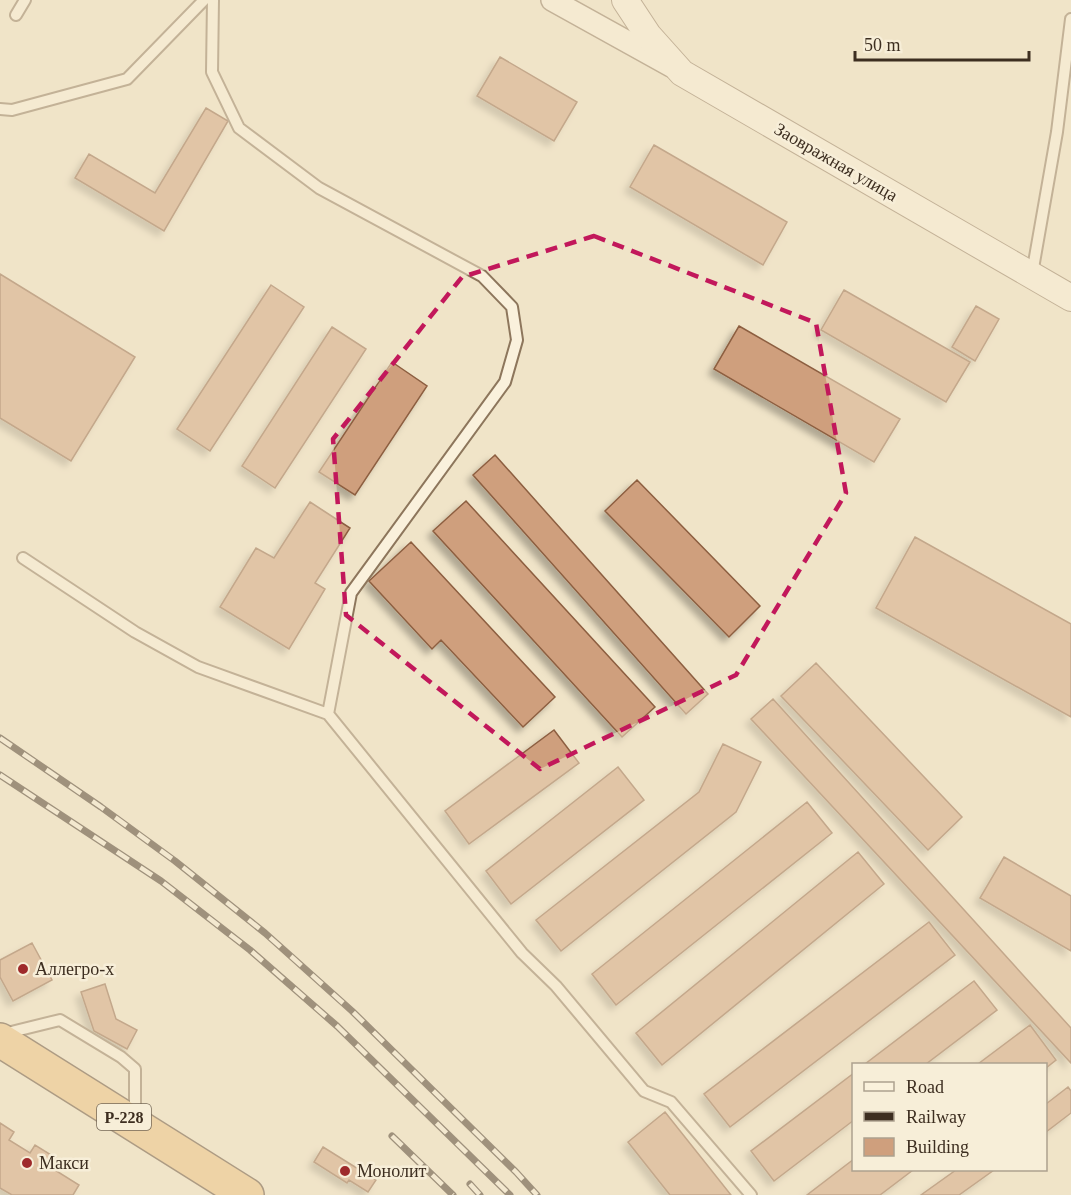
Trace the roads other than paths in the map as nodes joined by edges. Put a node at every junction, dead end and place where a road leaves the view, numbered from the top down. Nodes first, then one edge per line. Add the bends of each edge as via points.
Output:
1 (25, 0) edge
2 (204, 0) edge
3 (213, 0) edge
4 (552, 0) edge
5 (625, 0) edge
6 (16, 15) dead end
7 (1071, 19) edge
8 (682, 73) junction
9 (0, 109) edge
10 (1032, 274) junction
11 (1071, 298) edge
12 (23, 558) dead end
13 (328, 714) junction
14 (0, 1034) edge
15 (0, 1040) edge
16 (135, 1124) junction
17 (247, 1195) edge
18 (751, 1195) edge

1 - 6 lane
2 - 9 lane via 127,79 12,110
3 - 13 lane via 212,72 239,128 319,188 482,276 512,307 517,340 505,382 351,593
4 - 8 street
5 - 8 street, Заовражная улица via 648,35
7 - 10 lane via 1057,132
8 - 10 street, Заовражная улица
10 - 11 street, Заовражная улица
12 - 13 lane via 135,632 198,667
13 - 18 lane via 522,953 556,986 644,1091 671,1102
14 - 16 lane via 60,1020 121,1057 135,1069
15 - 16 highway, Р-228
16 - 17 highway, Р-228

